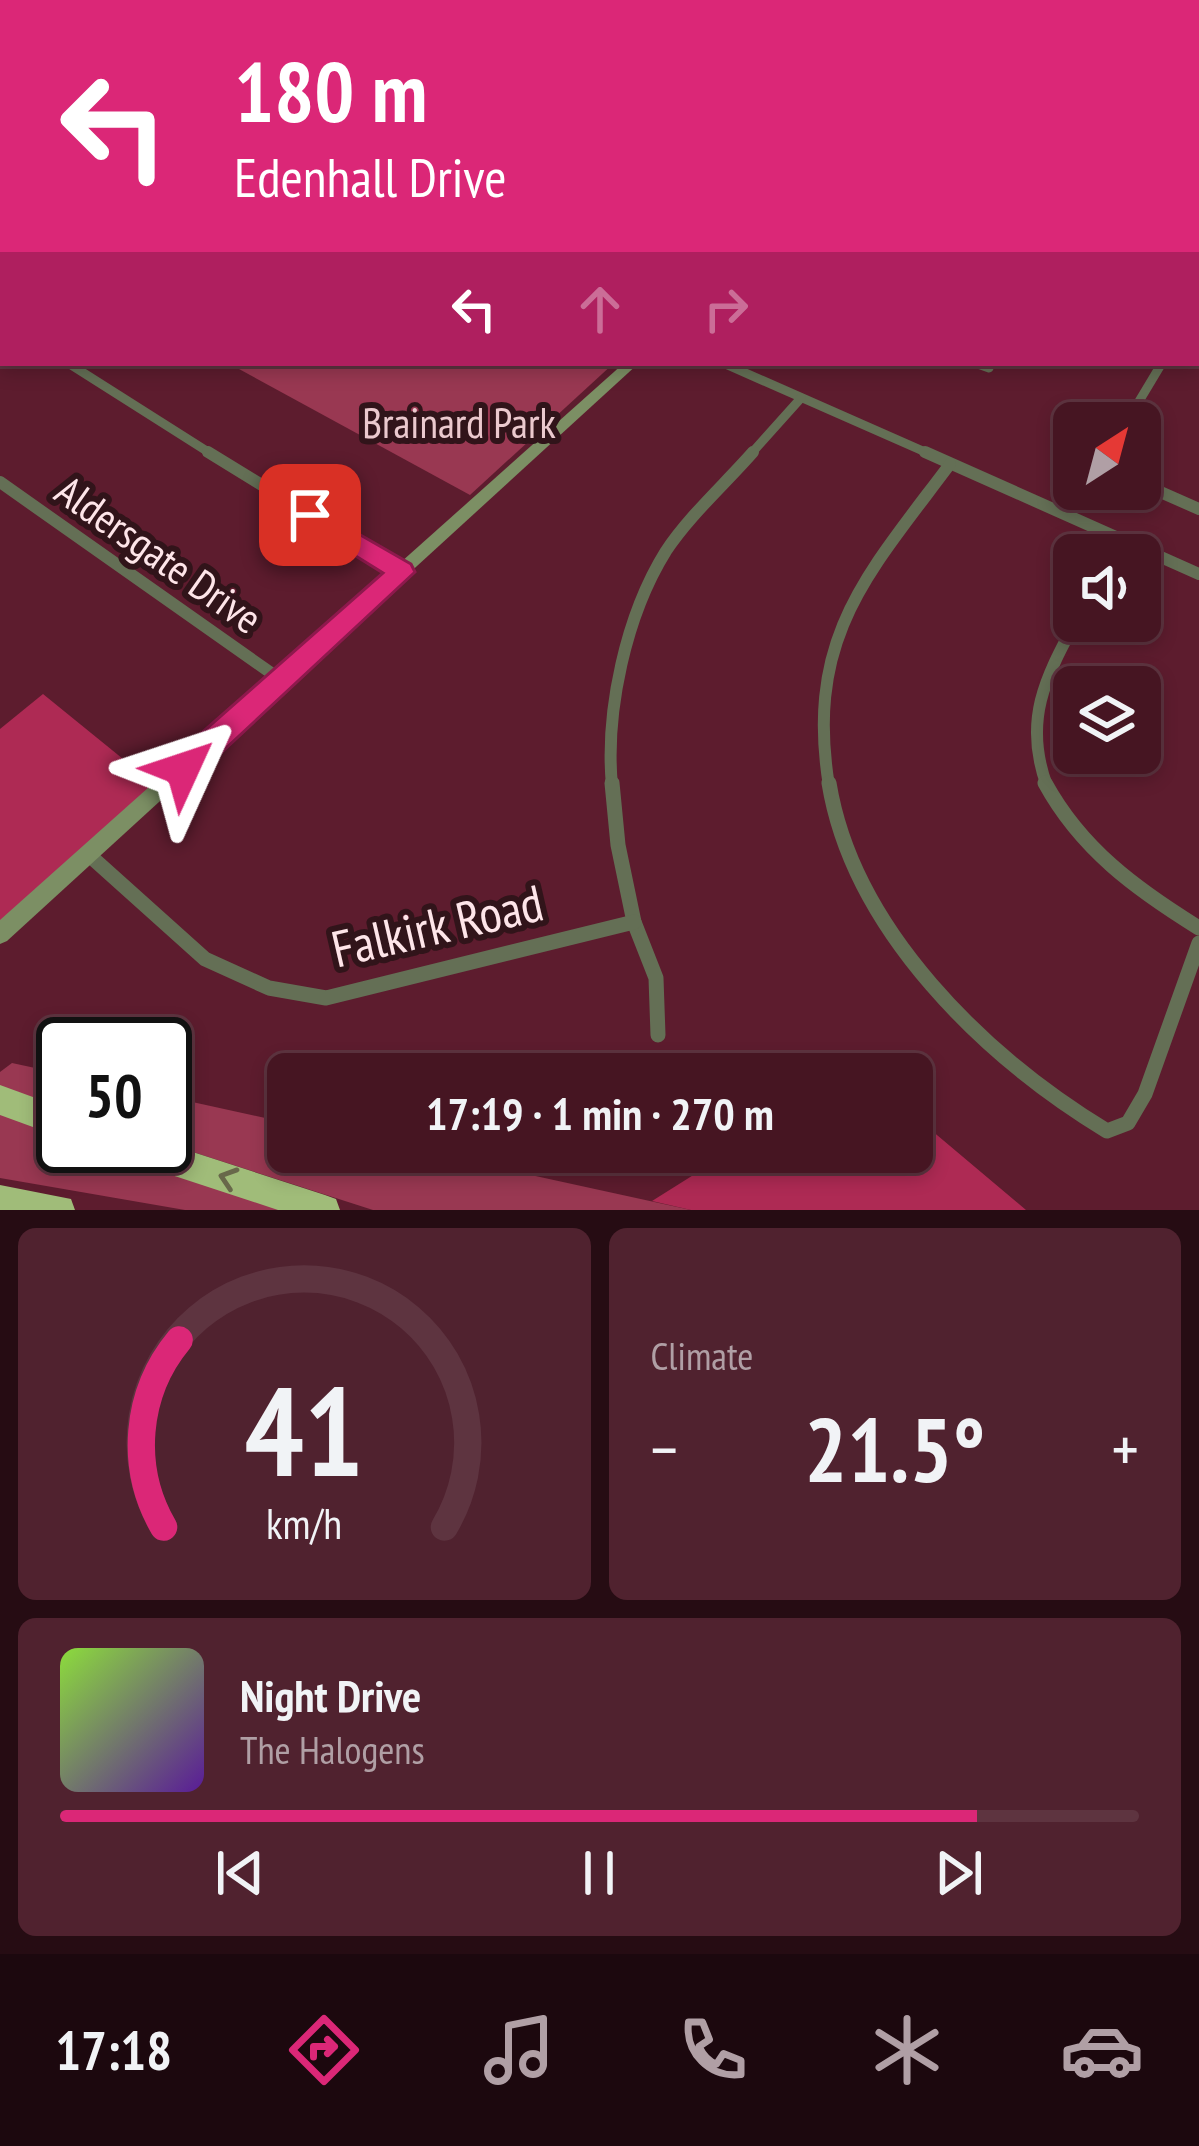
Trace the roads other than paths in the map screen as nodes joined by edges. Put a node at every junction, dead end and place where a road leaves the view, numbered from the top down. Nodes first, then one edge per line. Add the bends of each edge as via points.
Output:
1 (70, 366) edge
2 (629, 366) edge
3 (730, 366) edge
4 (983, 366) edge
5 (1160, 366) edge
6 (989, 368) dead end
7 (801, 398) junction
8 (1139, 402) edge
9 (950, 464) junction
10 (0, 482) edge
11 (1161, 492) edge
12 (1199, 509) edge
13 (1072, 510) edge
14 (1069, 515) junction
15 (1111, 534) edge
16 (1161, 557) edge
17 (402, 572) junction
18 (1199, 574) edge
19 (1065, 642) edge
20 (281, 680) junction
21 (88, 854) junction
22 (634, 922) junction
23 (1199, 928) edge
24 (0, 934) edge
25 (1199, 943) edge
26 (658, 1035) dead end
27 (0, 1100) edge
28 (36, 1113) edge
29 (192, 1166) edge
30 (0, 1200) edge
31 (60, 1210) edge
32 (326, 1210) edge

1 - 17 street
2 - 17 main road
3 - 7 street
4 - 6 street
5 - 8 street
7 - 9 street
7 - 22 street via 690,519 632,623 610,774
9 - 14 street
9 - 25 street via 852,601 821,706 831,797 880,912 917,969 974,1031 1071,1113 1107,1131 1128,1123 1145,1094
10 - 20 street, Aldersgate Drive
11 - 12 street
13 - 14 street
14 - 15 street
16 - 18 street
17 - 20 main road
19 - 23 street via 1034,715 1051,793 1106,864
20 - 21 main road
21 - 22 street, Falkirk Road via 205,959 268,988 326,998
21 - 24 main road
22 - 26 street via 656,978
27 - 28 highway
32 -> 29 highway
30 - 31 highway

